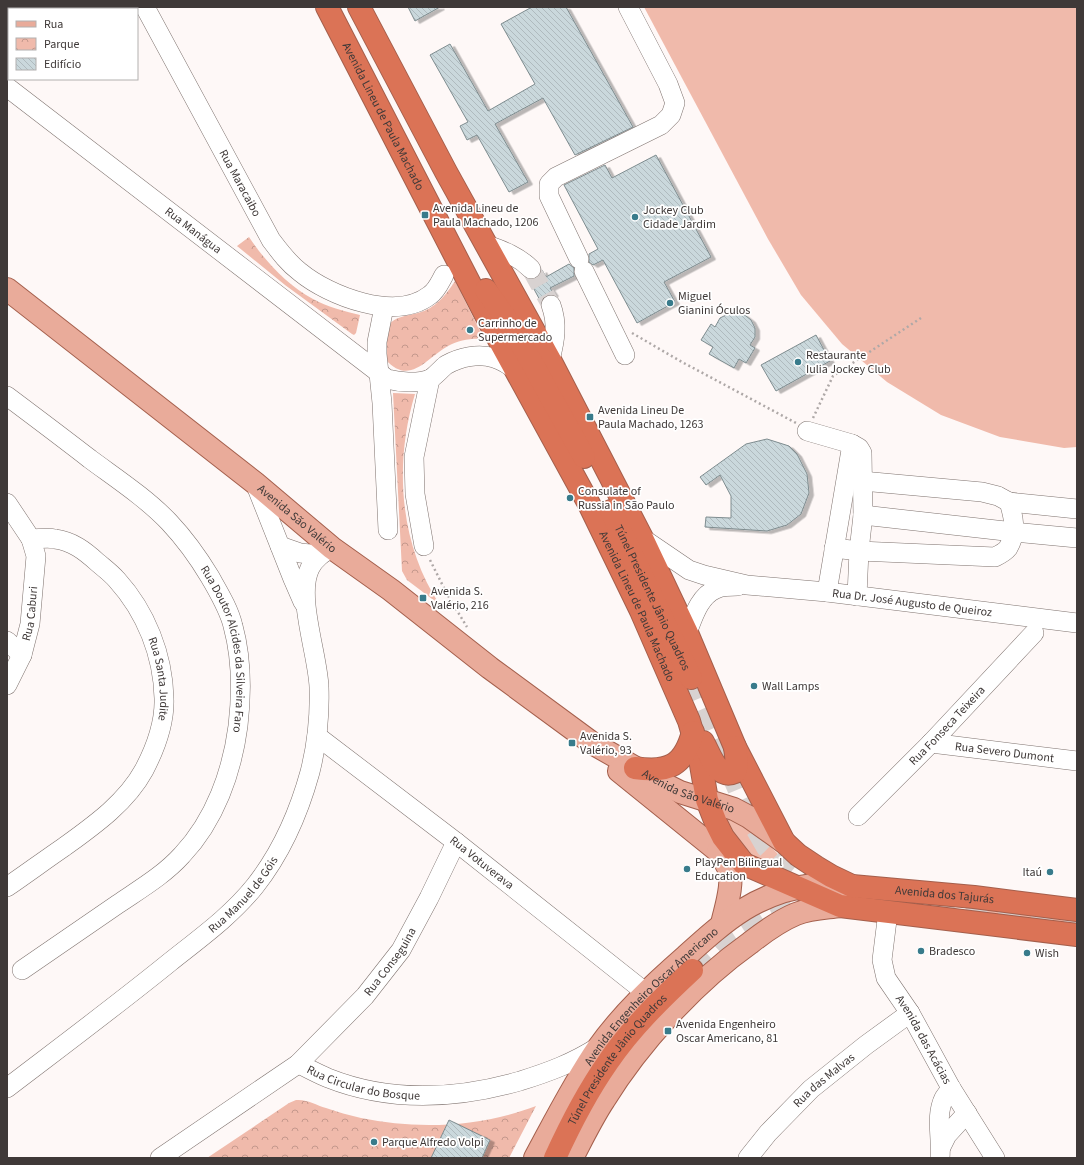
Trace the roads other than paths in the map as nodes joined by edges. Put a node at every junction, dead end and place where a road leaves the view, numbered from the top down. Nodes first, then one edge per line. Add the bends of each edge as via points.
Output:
1 (145, 7) edge
2 (327, 7) edge
3 (359, 7) edge
4 (628, 7) edge
5 (7, 87) edge
6 (438, 222) junction
7 (488, 248) junction
8 (531, 269) tunnel mouth
9 (444, 275) dead end
10 (7, 289) edge
11 (551, 305) tunnel mouth
12 (384, 307) junction
13 (512, 327) junction
14 (625, 355) dead end
15 (550, 360) junction
16 (516, 369) junction
17 (379, 374) junction
18 (430, 379) junction
19 (7, 396) edge
20 (807, 430) road end
21 (852, 444) junction
22 (862, 481) junction
23 (256, 484) junction
24 (1009, 502) junction
25 (7, 503) edge
26 (1077, 509) edge
27 (863, 515) junction
28 (388, 530) dead end
29 (1014, 532) junction
30 (642, 538) junction
31 (1077, 538) edge
32 (31, 539) junction
33 (280, 546) junction
34 (424, 546) road end
35 (834, 548) junction
36 (326, 551) junction
37 (859, 551) junction
38 (747, 585) junction
39 (827, 592) junction
40 (857, 596) junction
41 (307, 610) junction
42 (1077, 623) edge
43 (1034, 633) dead end
44 (687, 634) junction
45 (7, 641) edge
46 (22, 655) junction
47 (691, 678) tunnel mouth
48 (7, 685) edge
49 (691, 727) junction
50 (318, 736) junction
51 (592, 743) junction
52 (931, 743) junction
53 (735, 747) junction
54 (1077, 761) edge
55 (635, 768) junction
56 (708, 800) junction
57 (858, 816) dead end
58 (456, 842) junction
59 (784, 842) junction
60 (718, 851) junction
61 (744, 864) junction
62 (805, 886) junction
63 (852, 886) junction
64 (7, 887) edge
65 (754, 904) junction
66 (840, 906) junction
67 (1077, 910) edge
68 (888, 912) junction
69 (722, 924) junction
70 (770, 928) junction
71 (1077, 935) edge
72 (22, 970) dead end
73 (692, 970) tunnel mouth
74 (645, 992) junction
75 (910, 1013) junction
76 (599, 1047) junction
77 (298, 1064) junction
78 (548, 1072) junction
79 (7, 1088) edge
80 (572, 1088) junction
81 (951, 1088) junction
82 (967, 1113) junction
83 (941, 1152) edge
84 (160, 1158) edge
85 (535, 1158) edge
86 (555, 1158) edge
87 (572, 1158) edge
88 (748, 1158) edge
89 (995, 1158) edge

1 - 12 street, Rua Maracaibo via 271,240 301,273 324,288 358,301
2 - 6 highway, Avenida Lineu de Paula Machado
3 - 7 highway
4 - 14 street via 668,84 674,103 671,115 661,125 556,177 549,184 549,196
5 - 17 street, Rua Manágua
6 - 13 highway, Túnel Presidente Jânio Quadros
6 - 16 highway, Avenida Lineu de Paula Machado
7 - 8 street via 515,255
7 - 13 highway, Túnel Presidente Jânio Quadros
7 - 15 highway
9 - 12 street, Rua Maracaibo via 430,295 415,303
10 - 23 main road, Avenida São Valério
11 - 15 street via 555,339
12 - 17 street via 377,342
13 - 47 highway, Túnel Presidente Jânio Quadros via 587,463
15 - 30 highway
16 - 18 street via 494,358 477,356 463,358 447,365
16 - 49 highway, Avenida Lineu de Paula Machado via 589,504 641,611
17 - 18 street, Rua Manágua via 396,381 414,382
17 - 28 street
18 - 34 street via 414,457 415,494
19 - 72 street, Rua Doutor Alcides da Silveira Faro via 135,492 186,541 222,596 233,625 241,681 235,746 228,772 213,812 200,832 182,855 150,882
20 - 21 street
21 - 22 street via 862,453
21 - 35 street
22 - 24 street via 982,492
22 - 27 street
23 - 33 street, Rua Manuel de Góis
23 - 36 main road, Avenida São Valério
24 - 26 street
24 - 29 street via 1014,518
25 - 32 street
27 - 29 street
27 - 37 street
29 - 31 street
29 - 37 street via 1007,549 995,557
30 - 38 street via 690,570
30 - 44 highway
32 - 46 street, Rua Caburi via 36,556 30,624
32 - 64 street, Rua Santa Judite via 56,538 80,547 132,597 156,648 164,700 162,722 156,742 144,771 124,798 89,829
33 - 36 street via 300,553
33 - 41 street, Rua Manuel de Góis
35 - 37 street
35 - 39 street
36 - 41 street, Rua Manuel de Góis via 310,567 307,574
36 - 51 main road, Avenida São Valério via 391,590 490,668
37 - 40 street
38 - 39 street, Rua Dr. José Augusto de Queiroz
38 - 44 street via 724,587 709,593 699,605
39 - 40 street, Rua Dr. José Augusto de Queiroz
40 - 42 street, Rua Dr. José Augusto de Queiroz
41 - 50 street, Rua Manuel de Góis via 319,686
43 - 52 street, Rua Fonseca Teixeira
44 - 53 highway
45 - 46 street
46 - 48 street, Rua Caburi
49 - 53 highway via 699,734 714,764 725,774 735,772
49 - 55 highway via 687,749 674,765 659,770
49 - 56 highway, Avenida Lineu de Paula Machado
50 - 58 street, Rua Votuverava
50 - 79 street, Rua Manuel de Góis via 310,772 297,811 276,854 254,886 221,921
51 - 55 main road, Avenida São Valério
51 - 60 main road, Avenida São Valério via 618,770
52 - 54 street, Rua Severo Dumont
52 - 57 street, Rua Fonseca Teixeira
53 - 59 highway
55 - 56 main road, Avenida São Valério via 680,792
56 - 59 main road, Avenida São Valério via 749,817
56 - 61 highway, Avenida Lineu de Paula Machado via 723,837
58 - 74 street, Rua Votuverava
58 - 77 street, Rua Conseguina via 401,950 366,996
59 - 63 highway via 816,867
60 - 61 main road, Avenida São Valério
60 - 69 main road via 729,870 730,878
61 - 62 highway, Avenida Lineu de Paula Machado
62 - 63 main road, Avenida dos Tajurás
62 - 65 main road, Avenida Engenheiro Oscar Americano via 770,896
62 - 66 highway, Avenida Lineu de Paula Machado
63 - 67 highway, Avenida dos Tajurás via 974,897
65 - 69 main road, Avenida Engenheiro Oscar Americano
65 - 70 main road via 764,906 770,911
66 - 68 highway, Avenida dos Tajurás
66 - 70 main road via 809,910
68 - 71 highway, Avenida dos Tajurás
68 - 75 street, Avenida das Acácias via 882,960 886,978
69 - 74 main road, Avenida Engenheiro Oscar Americano
70 - 87 main road via 728,958 682,1002 644,1044 603,1100
73 - 86 highway, Túnel Presidente Jânio Quadros via 629,1035 608,1062
74 - 76 main road, Avenida Engenheiro Oscar Americano
75 - 81 street, Avenida das Acácias
75 - 88 street, Rua das Malvas via 811,1089 768,1133
76 - 78 street, Rua Circular do Bosque via 580,1059
76 - 80 main road, Avenida Engenheiro Oscar Americano
77 - 78 street, Rua Circular do Bosque via 356,1087 419,1096 456,1095 492,1089
77 - 84 street, Rua Circular do Bosque
78 - 80 street via 564,1077
80 - 85 main road, Avenida Engenheiro Oscar Americano
81 - 82 street, Avenida das Acácias
81 - 83 street via 940,1108
82 - 83 street via 947,1135
82 - 89 street, Avenida das Acácias

